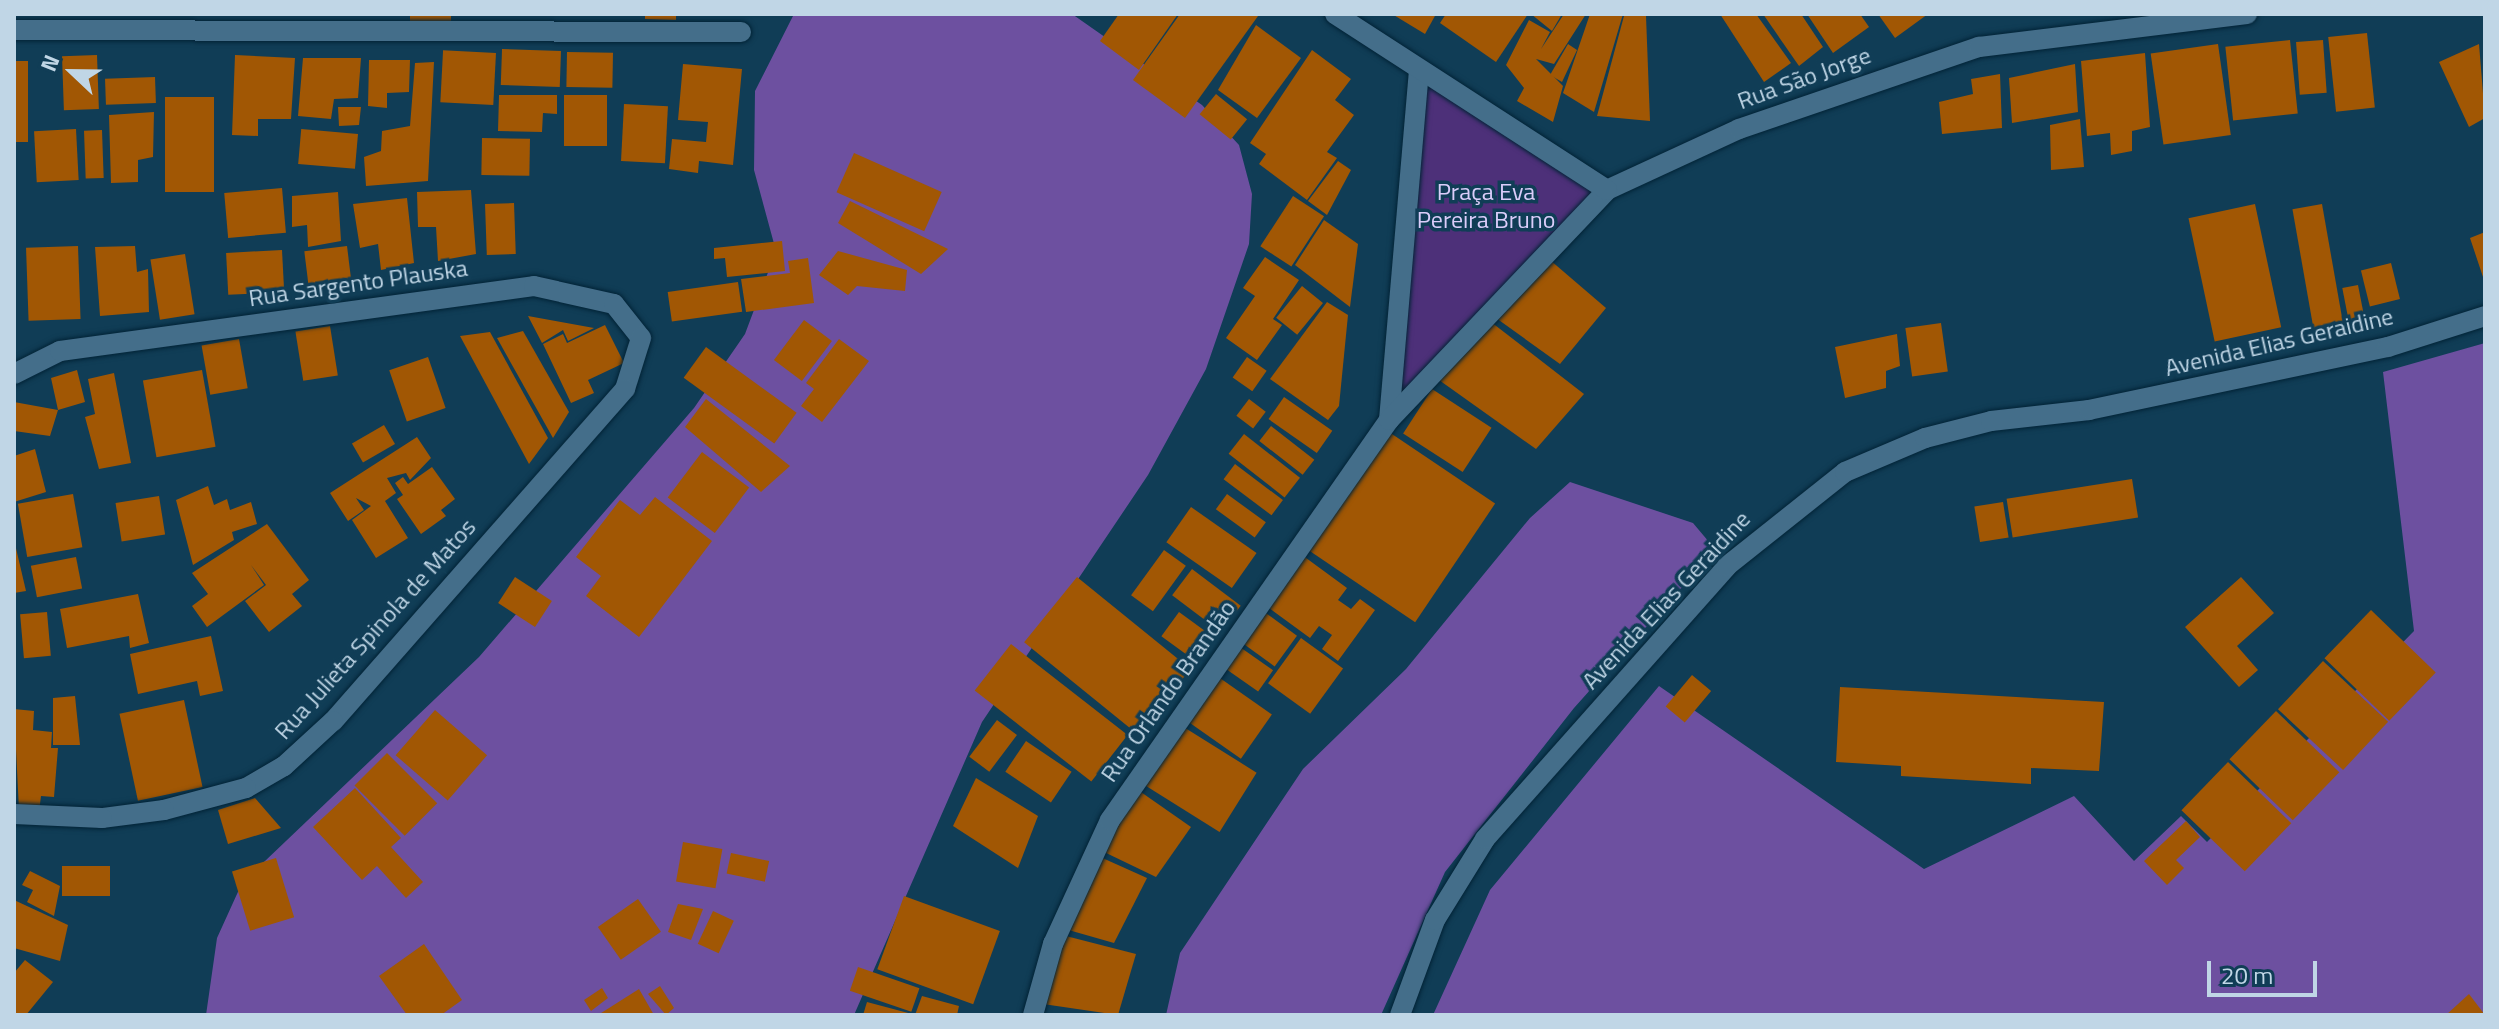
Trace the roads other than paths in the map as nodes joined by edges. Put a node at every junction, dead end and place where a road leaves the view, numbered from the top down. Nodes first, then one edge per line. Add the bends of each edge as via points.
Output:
1 (1335, 14) edge
2 (2247, 14) edge
3 (84, 22) edge
4 (14, 30) edge
5 (741, 32) dead end
6 (1419, 71) junction
7 (1607, 190) junction
8 (2485, 316) edge
9 (14, 374) edge
10 (625, 389) joint
11 (1389, 420) junction
12 (14, 814) edge
13 (1033, 1015) edge
14 (1400, 1015) edge

1 - 6 street
2 - 7 street, Rua São Jorge via 2052,32 1979,47 1739,129
3 - 4 street
3 - 5 street
6 - 7 street
6 - 11 street, Rua Orlando Brandão
7 - 11 street, Rua Orlando Brandão
8 - 14 street, Avenida Elias Geraidine via 2388,347 2164,394 1991,421 1925,438 1845,472 1727,566 1485,839 1435,920
9 - 10 street, Rua Sargento Plauska via 60,351 534,286 602,300 633,320 641,357
10 - 12 street, Rua Julieta Spinola de Matos via 333,721 265,780 164,810 102,818
11 - 13 street, Rua Orlando Brandão via 1110,820 1053,944

